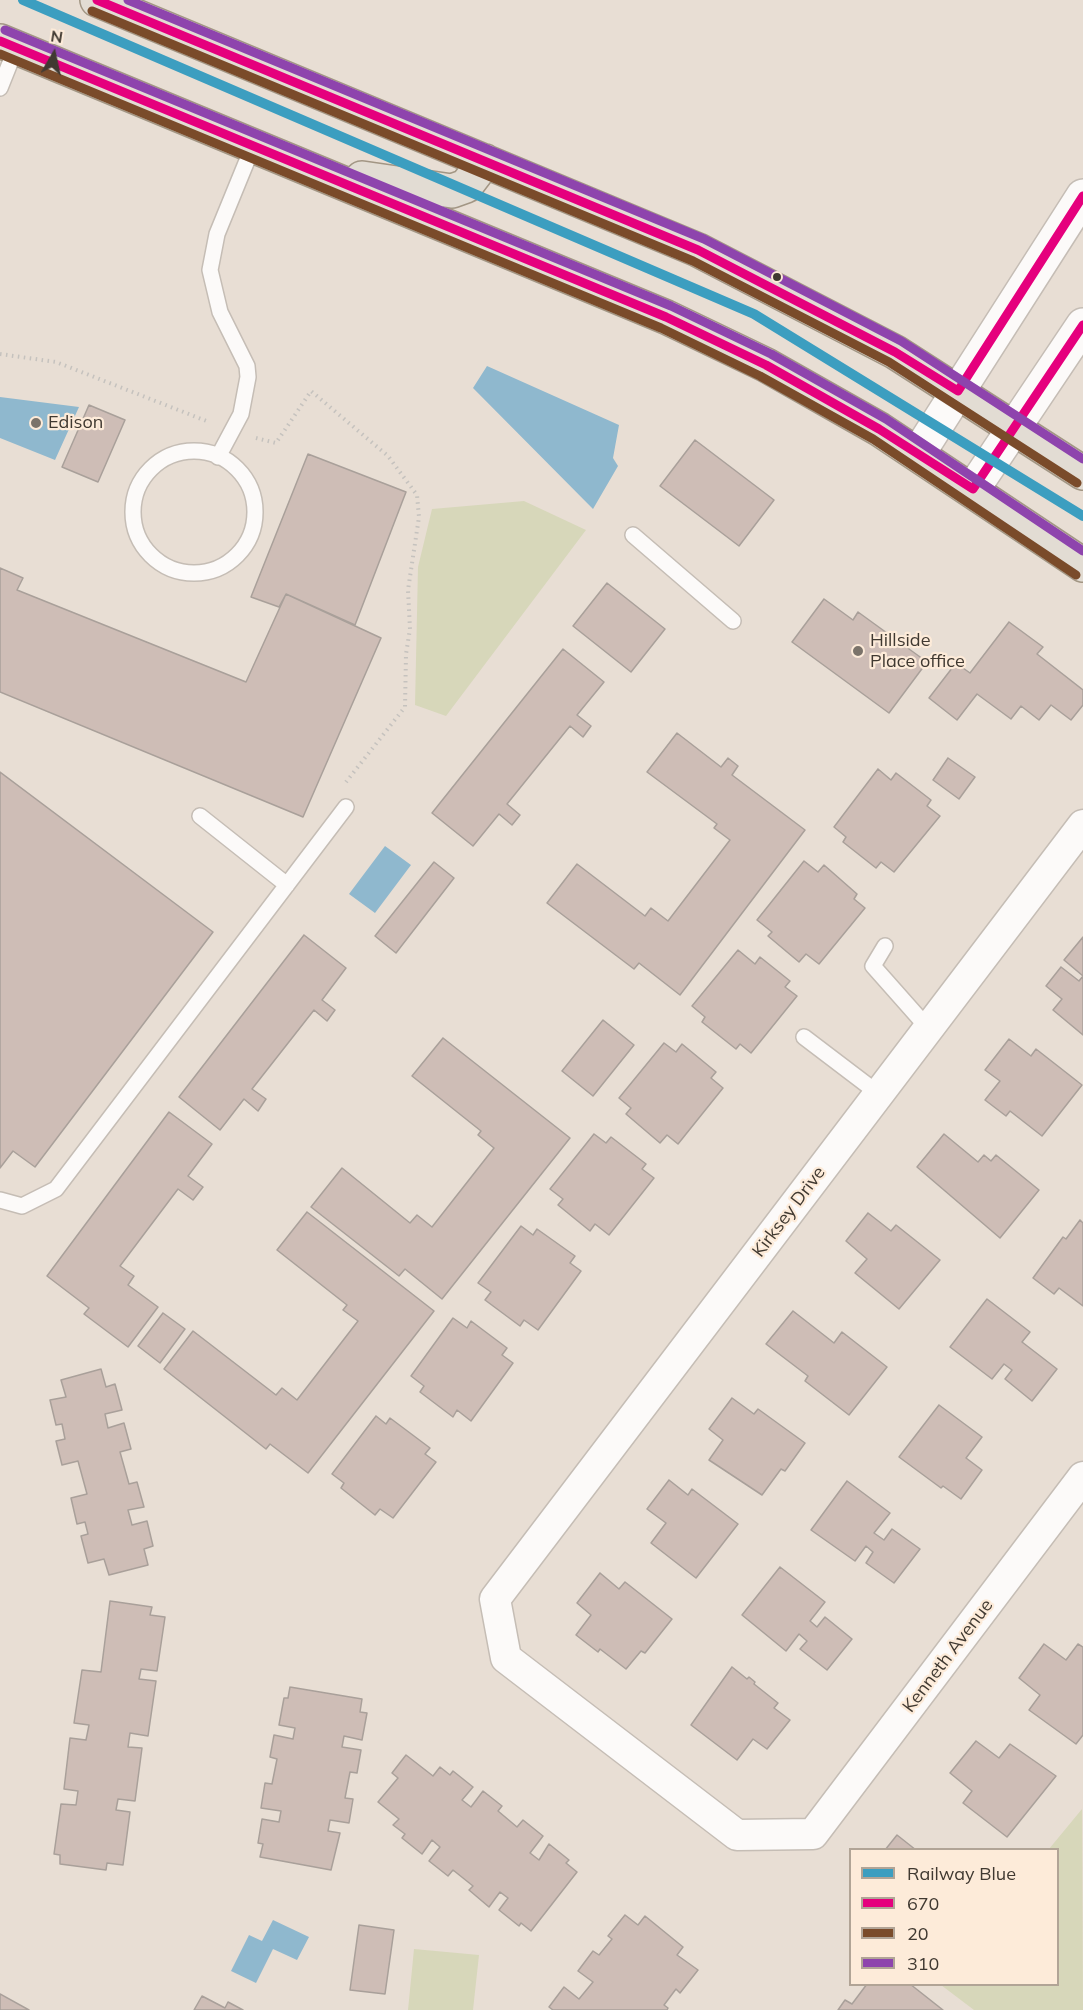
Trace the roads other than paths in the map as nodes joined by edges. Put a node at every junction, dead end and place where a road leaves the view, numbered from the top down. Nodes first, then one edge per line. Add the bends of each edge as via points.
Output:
1 (98, 0) edge
2 (8, 45) edge
3 (0, 88) edge
4 (253, 146) junction
5 (484, 161) junction
6 (312, 171) junction
7 (1083, 196) edge
8 (1083, 325) edge
9 (958, 391) junction
10 (1014, 427) junction
11 (918, 454) junction
12 (218, 457) junction
13 (1083, 473) edge
14 (973, 489) junction
15 (633, 536) dead end
16 (1083, 565) edge
17 (733, 621) dead end
18 (346, 807) road end
19 (200, 816) dead end
20 (1083, 825) edge
21 (287, 885) junction
22 (885, 946) dead end
23 (927, 1027) junction
24 (804, 1037) dead end
25 (879, 1094) junction
26 (0, 1200) edge
27 (1083, 1477) edge
28 (813, 1834) joint

1 - 5 main road
2 - 3 lane
2 - 4 main road
4 - 6 main road
4 - 12 lane via 217,234 210,270 220,312 247,366 248,377 241,414
5 - 6 main road via 466,186 452,191
5 - 9 main road via 698,250 895,352
6 - 11 main road via 666,317 766,365
7 - 9 street
8 - 10 street
9 - 10 main road
9 - 11 street
10 - 13 main road
10 - 14 street
11 - 14 main road
12 - 12 lane via 196,451 176,454 157,463 134,496 137,536 148,553 165,566 184,572 204,572 238,554 249,538 255,519 254,499 246,480
14 - 16 main road
15 - 17 lane
18 - 21 lane
19 - 21 lane
20 - 23 street, Kirksey Drive
21 - 26 lane via 56,1189 22,1206
22 - 23 lane via 873,966
23 - 25 street, Kirksey Drive
24 - 25 lane
25 - 28 street, Kirksey Drive via 495,1599 506,1658 736,1835
27 - 28 street, Kenneth Avenue

